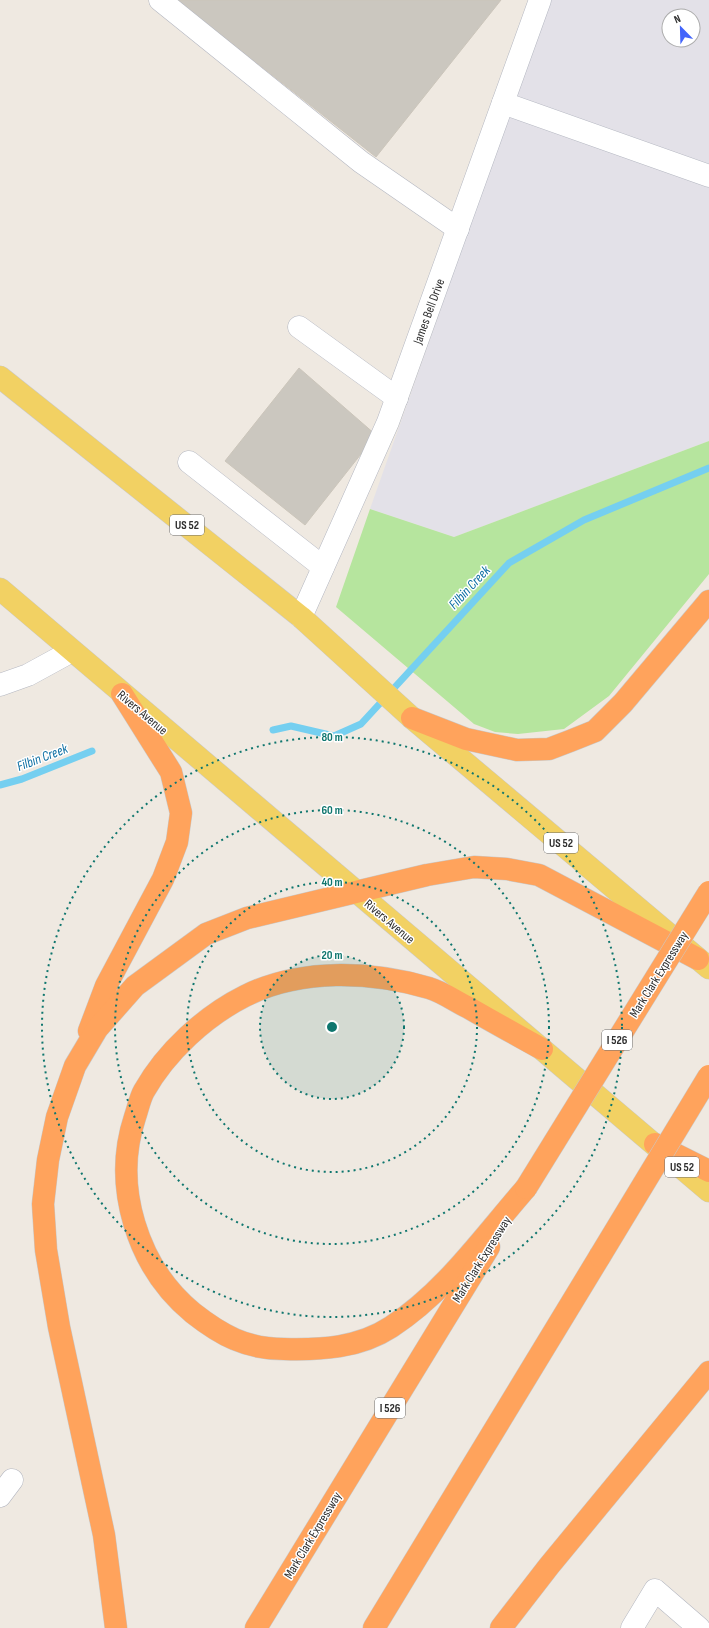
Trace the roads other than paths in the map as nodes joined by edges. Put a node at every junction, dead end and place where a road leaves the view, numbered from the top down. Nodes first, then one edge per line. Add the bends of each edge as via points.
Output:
1 (160, 0) edge
2 (540, 0) edge
3 (503, 103) junction
4 (709, 176) edge
5 (458, 229) junction
6 (298, 327) dead end
7 (0, 377) edge
8 (397, 398) junction
9 (189, 462) dead end
10 (323, 567) junction
11 (0, 588) edge
12 (709, 601) edge
13 (301, 616) junction
14 (72, 651) junction
15 (0, 685) edge
16 (122, 694) junction
17 (412, 718) junction
18 (709, 892) edge
19 (357, 893) junction
20 (703, 963) edge
21 (542, 1049) junction
22 (75, 1066) junction
23 (709, 1076) edge
24 (655, 1144) junction
25 (709, 1170) edge
26 (526, 1188) junction
27 (709, 1191) edge
28 (709, 1372) edge
29 (116, 1628) edge
30 (256, 1628) edge
31 (374, 1628) edge
32 (500, 1628) edge
33 (632, 1628) edge
34 (699, 1628) edge

1 - 5 street via 361,162
2 - 3 street, James Bell Drive
3 - 4 street
3 - 5 street, James Bell Drive
5 - 8 street, James Bell Drive
6 - 8 street
7 - 13 main road, US 52
8 - 10 street, James Bell Drive
9 - 10 street
10 - 13 street, James Bell Drive
11 - 14 main road, Rivers Avenue / US 52
12 - 17 highway via 623,703 595,730 549,749 521,750 495,746 466,739
13 - 17 main road, US 52
14 - 15 street via 28,675
14 - 16 main road, Rivers Avenue / US 52
16 - 19 main road, Rivers Avenue / US 52
16 - 22 highway via 171,772 181,813 177,842 163,879 106,986
17 - 20 main road, US 52
18 - 26 highway, Mark Clark Expressway / I 526, bridge
19 - 20 highway via 474,867 507,869 539,875
19 - 21 main road, Rivers Avenue / US 52
19 - 22 highway via 247,918 206,934 136,986 97,1030
21 - 24 main road, Rivers Avenue / US 52
21 - 26 highway via 433,989 411,983 352,974 281,983 246,995 221,1010 165,1061 143,1092 131,1129 126,1159 127,1190 133,1221 144,1249 161,1277 181,1302 214,1329 242,1343 274,1349 340,1347 368,1339 391,1327 438,1290
22 - 29 highway via 57,1117 48,1160 43,1204 46,1250 59,1327 104,1535
23 - 31 highway, bridge
24 - 25 highway
24 - 27 main road, Rivers Avenue / US 52
26 - 30 highway, Mark Clark Expressway / I 526
28 - 32 highway
33 - 34 street via 655,1590

